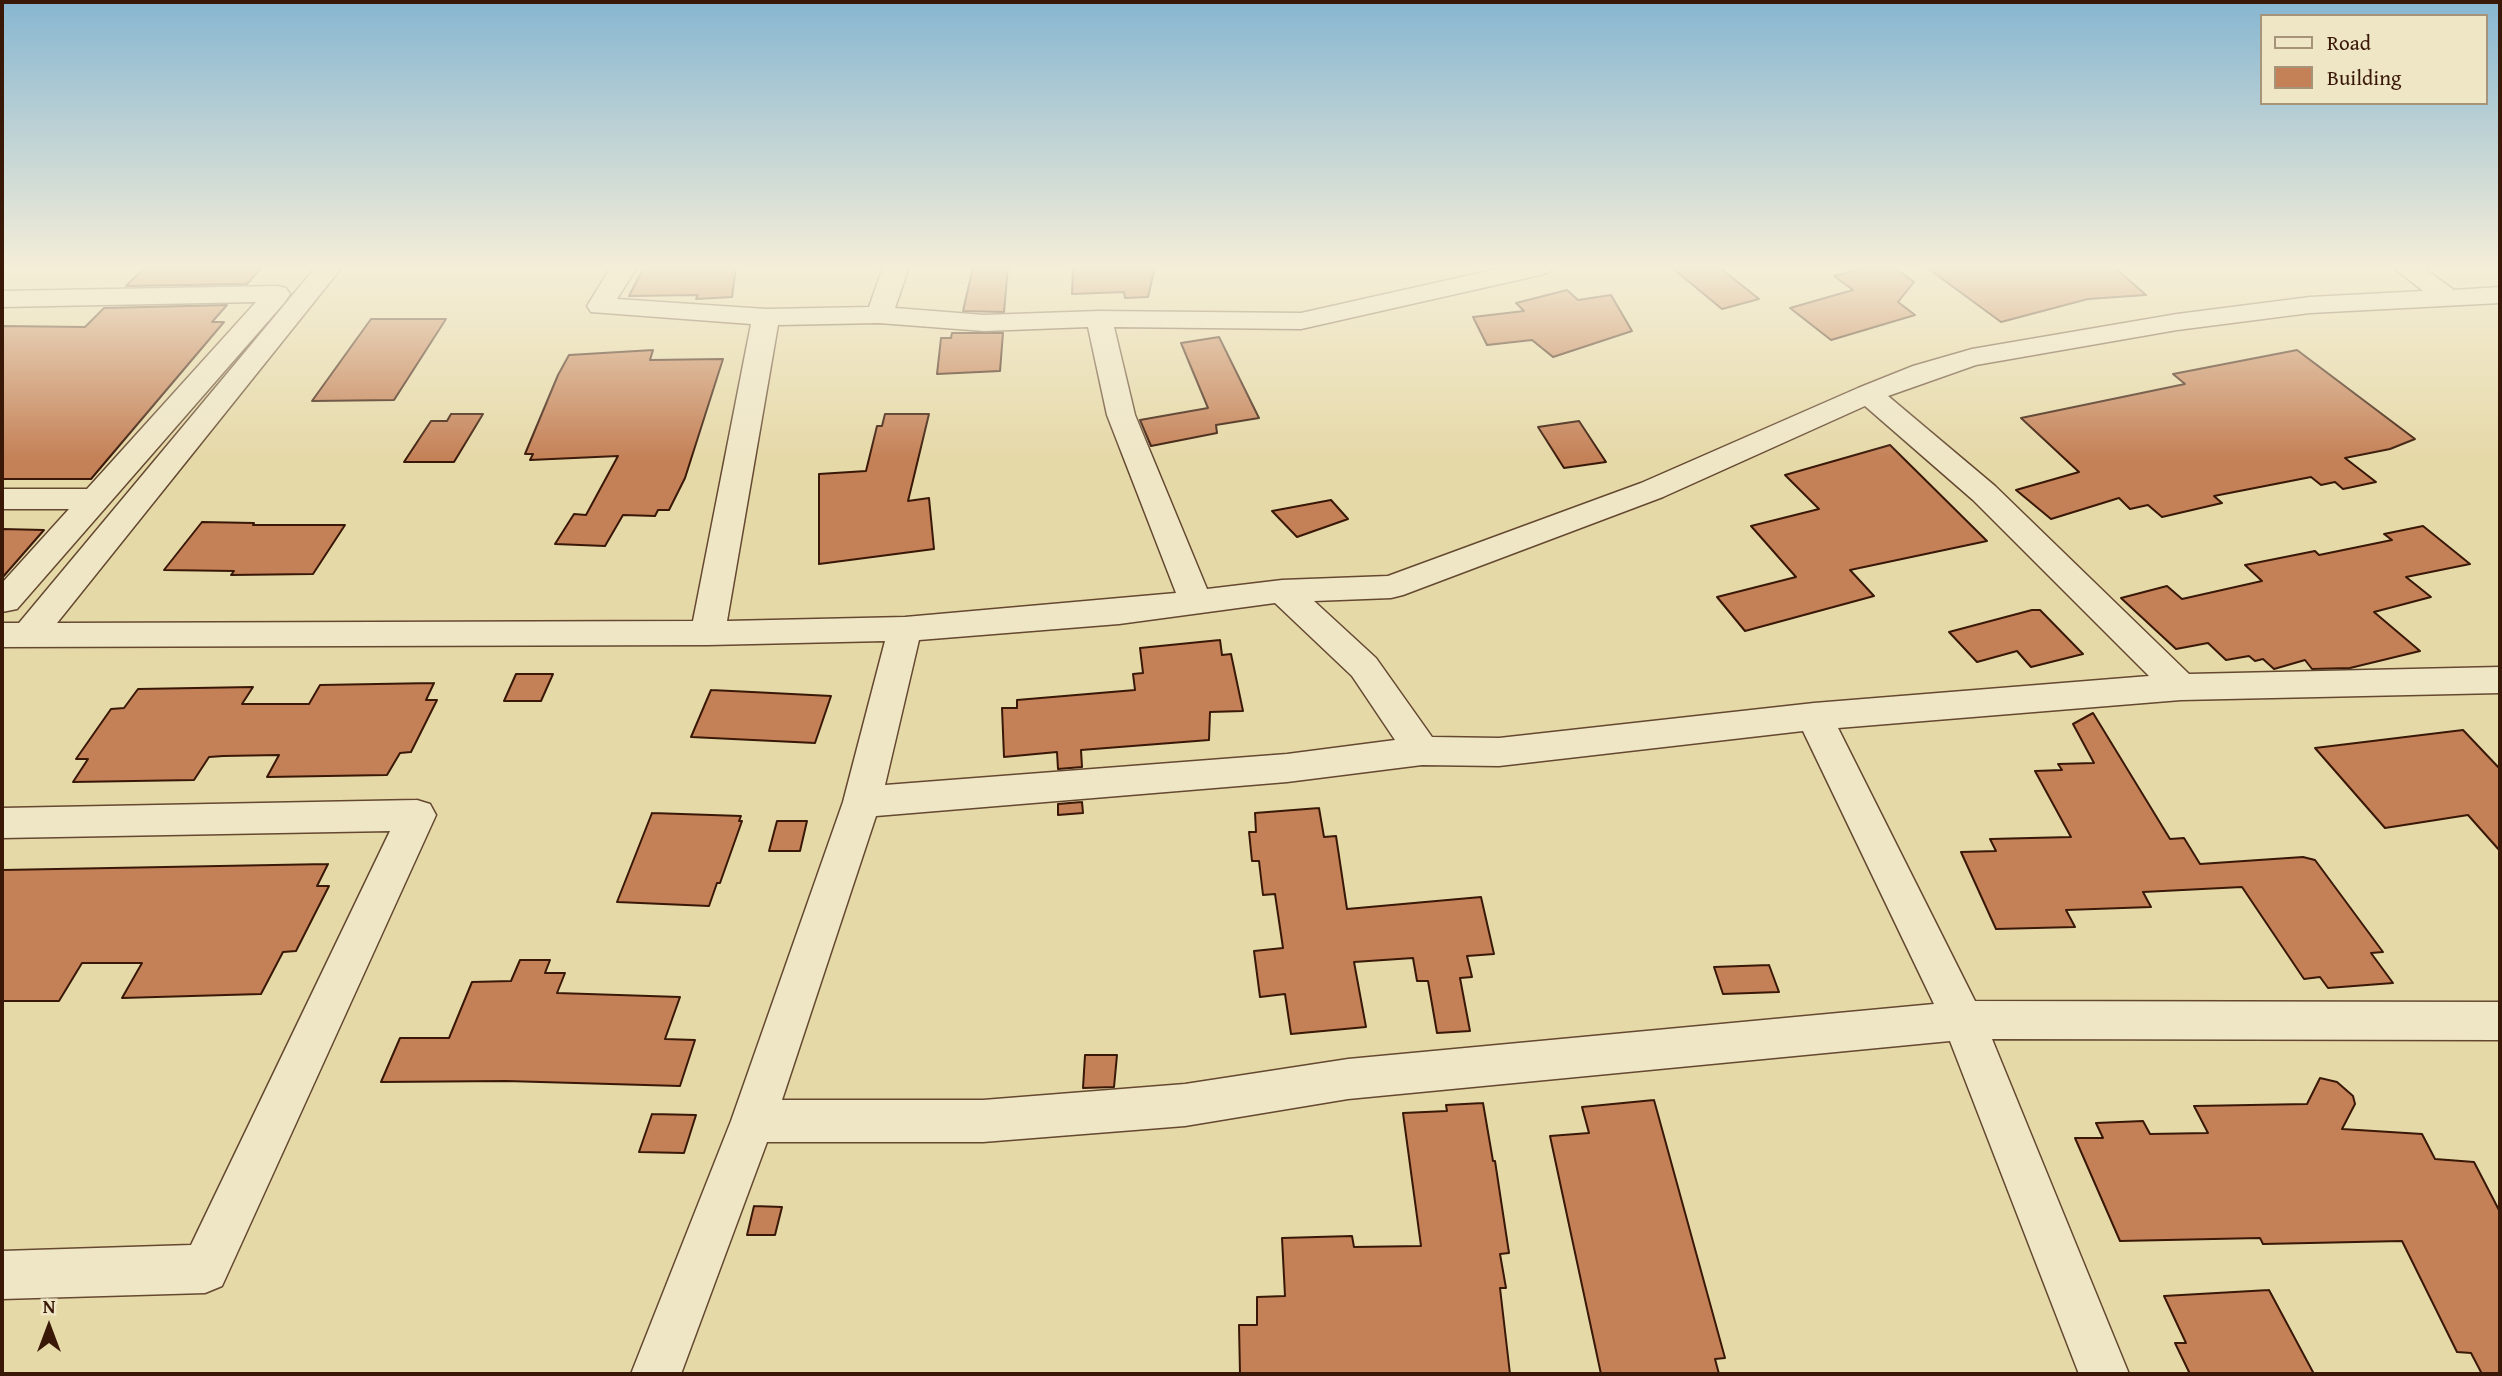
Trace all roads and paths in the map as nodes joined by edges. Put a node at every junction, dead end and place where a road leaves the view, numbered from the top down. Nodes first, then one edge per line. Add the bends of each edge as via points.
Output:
1 (244, 331) edge
2 (274, 331) edge
3 (763, 331) edge
4 (1102, 331) edge
5 (2123, 331) edge
6 (1868, 394) junction
7 (2, 499) edge
8 (96, 499) junction
9 (1282, 591) junction
10 (5, 601) dead end
11 (1196, 603) junction
12 (905, 629) junction
13 (708, 633) junction
14 (15, 635) edge
15 (2500, 680) edge
16 (2181, 687) junction
17 (1814, 716) junction
18 (1422, 751) junction
19 (862, 802) junction
20 (2, 823) edge
21 (1964, 1020) junction
22 (2500, 1021) edge
23 (753, 1121) junction
24 (2, 1275) edge
25 (656, 1374) edge
26 (2104, 1374) edge

1 - 8 street
2 - 14 street
3 - 13 street
4 - 11 street via 1121,415
5 - 6 street via 1972,357
6 - 9 street via 1652,490 1391,587
6 - 16 street via 1984,494
7 - 8 street
8 - 10 street
9 - 11 street
9 - 18 street via 1364,667
11 - 12 street
12 - 13 street
12 - 19 street
13 - 14 street
15 - 16 street
16 - 17 street
17 - 18 street via 1499,752
17 - 21 street
18 - 19 street via 1287,768
19 - 23 street
20 - 24 street via 417,815 205,1269
21 - 22 street
21 - 23 street via 1348,1079 1185,1105 983,1121
21 - 26 street
23 - 25 street

